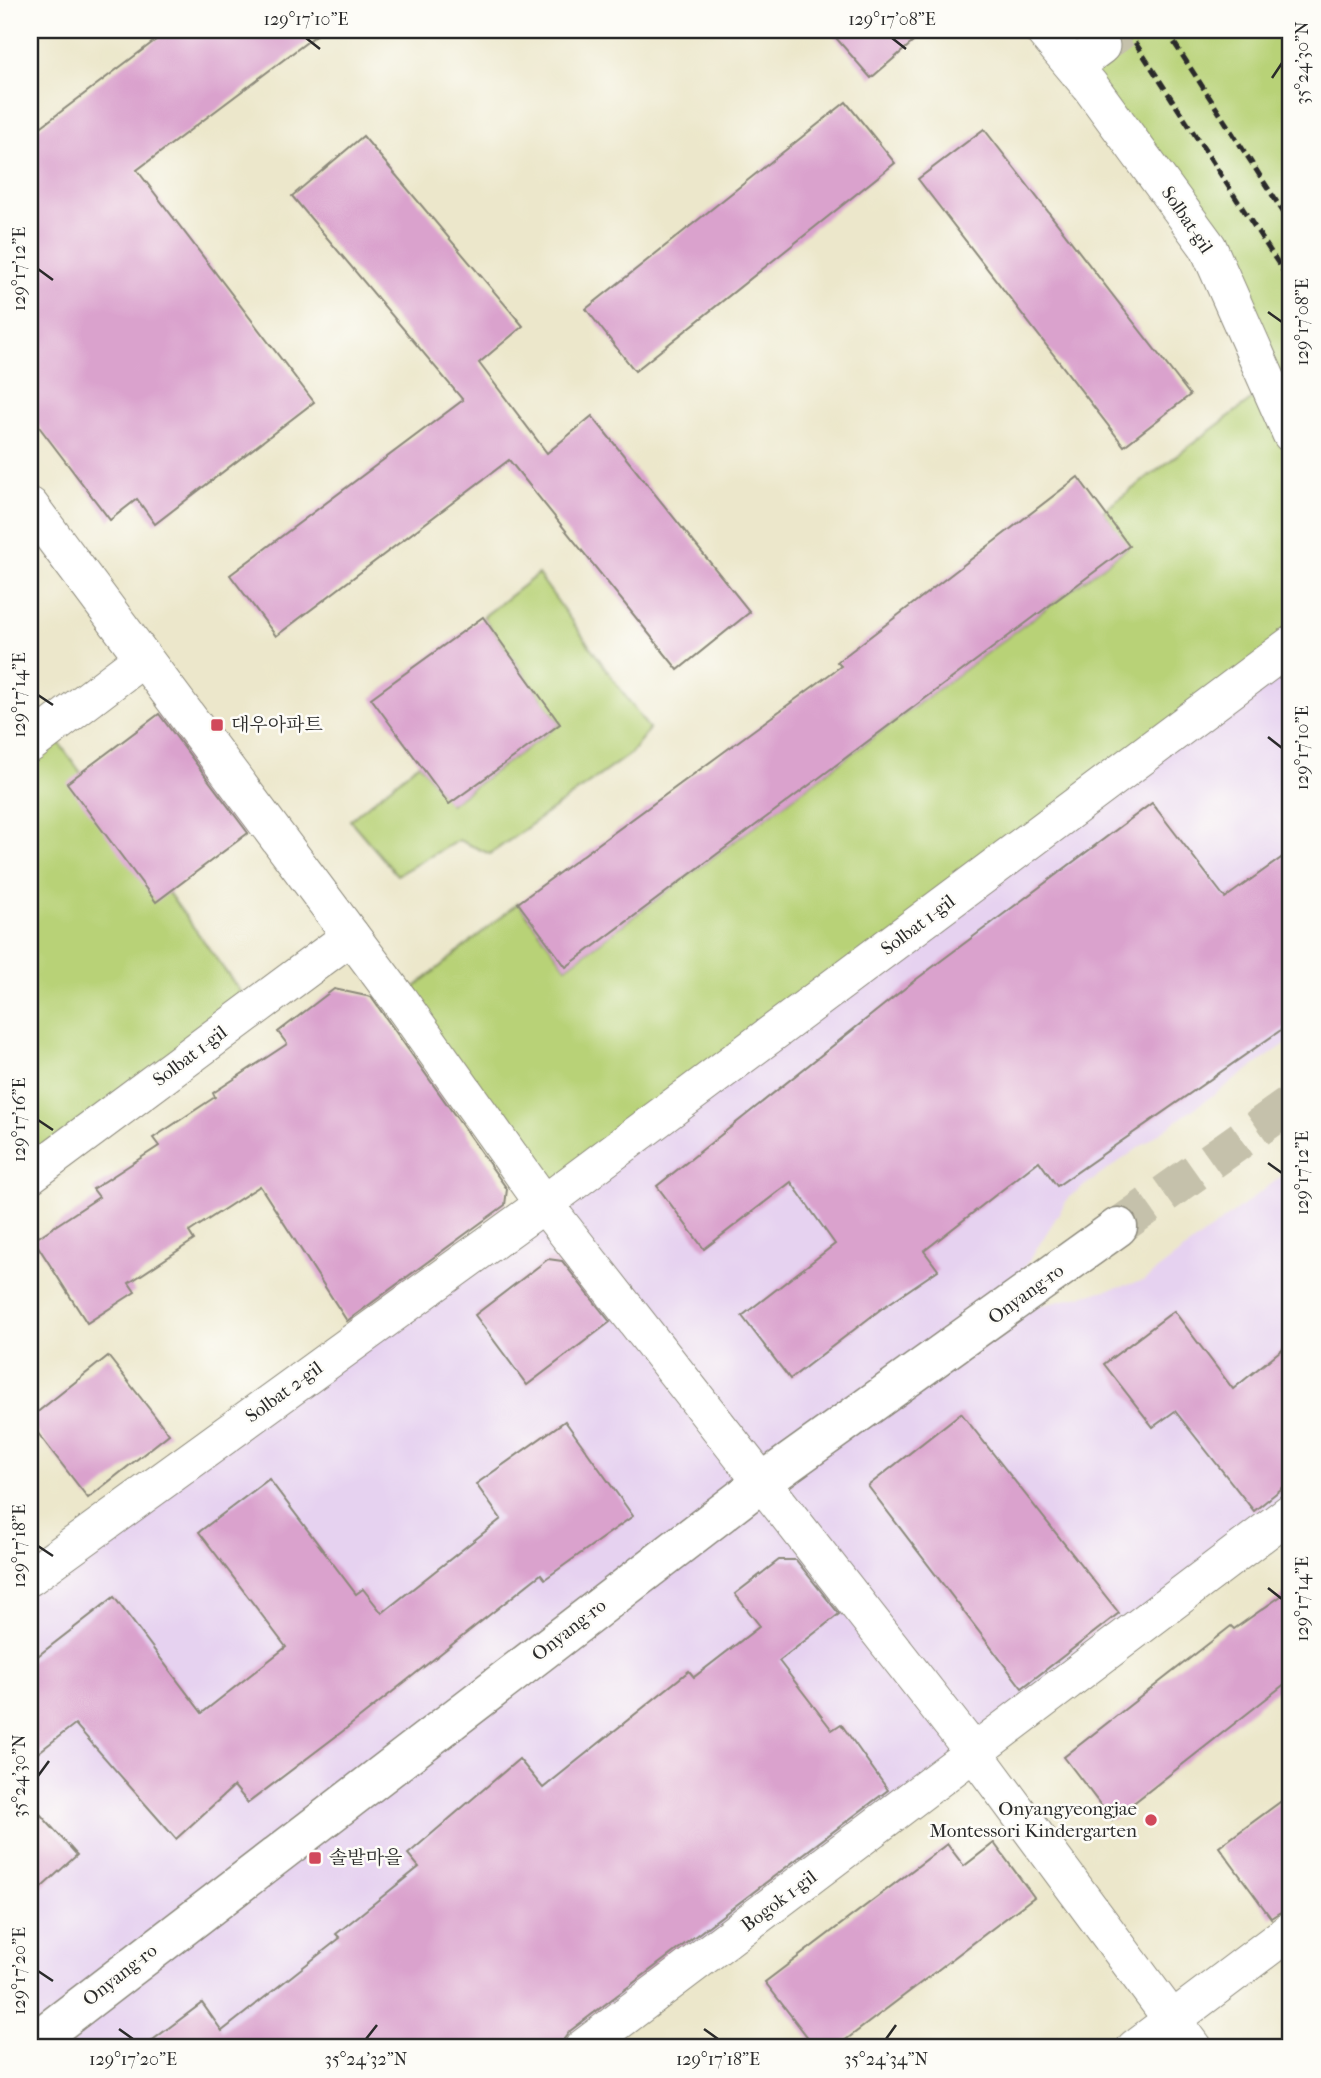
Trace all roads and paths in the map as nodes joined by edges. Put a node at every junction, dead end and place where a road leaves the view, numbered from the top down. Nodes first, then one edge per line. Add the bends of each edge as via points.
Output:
1 (1043, 30) edge
2 (1291, 434) edge
3 (30, 506) edge
4 (1291, 645) edge
5 (143, 658) junction
6 (30, 744) edge
7 (351, 936) junction
8 (30, 1175) edge
9 (544, 1204) junction
10 (1118, 1227) tunnel mouth
11 (761, 1483) junction
12 (1291, 1512) edge
13 (35, 1563) edge
14 (975, 1754) junction
15 (1291, 1930) edge
16 (1171, 2020) junction
17 (30, 2045) edge
18 (583, 2048) edge
19 (1135, 2048) edge
20 (1193, 2048) edge

1 - 2 street, Solbat-gil via 1087,56 1208,247
3 - 5 street
4 - 9 street, Solbat 1-gil
5 - 6 street
5 - 7 street
7 - 8 street, Solbat 1-gil
7 - 9 street
9 - 11 street
9 - 13 street, Solbat 2-gil
10 - 11 main road, Onyang-ro
11 - 14 street
11 - 17 main road, Onyang-ro
12 - 14 street, Bogok 1-gil
14 - 16 street
14 - 18 street, Bogok 1-gil
15 - 16 street
16 - 19 street
16 - 20 street

